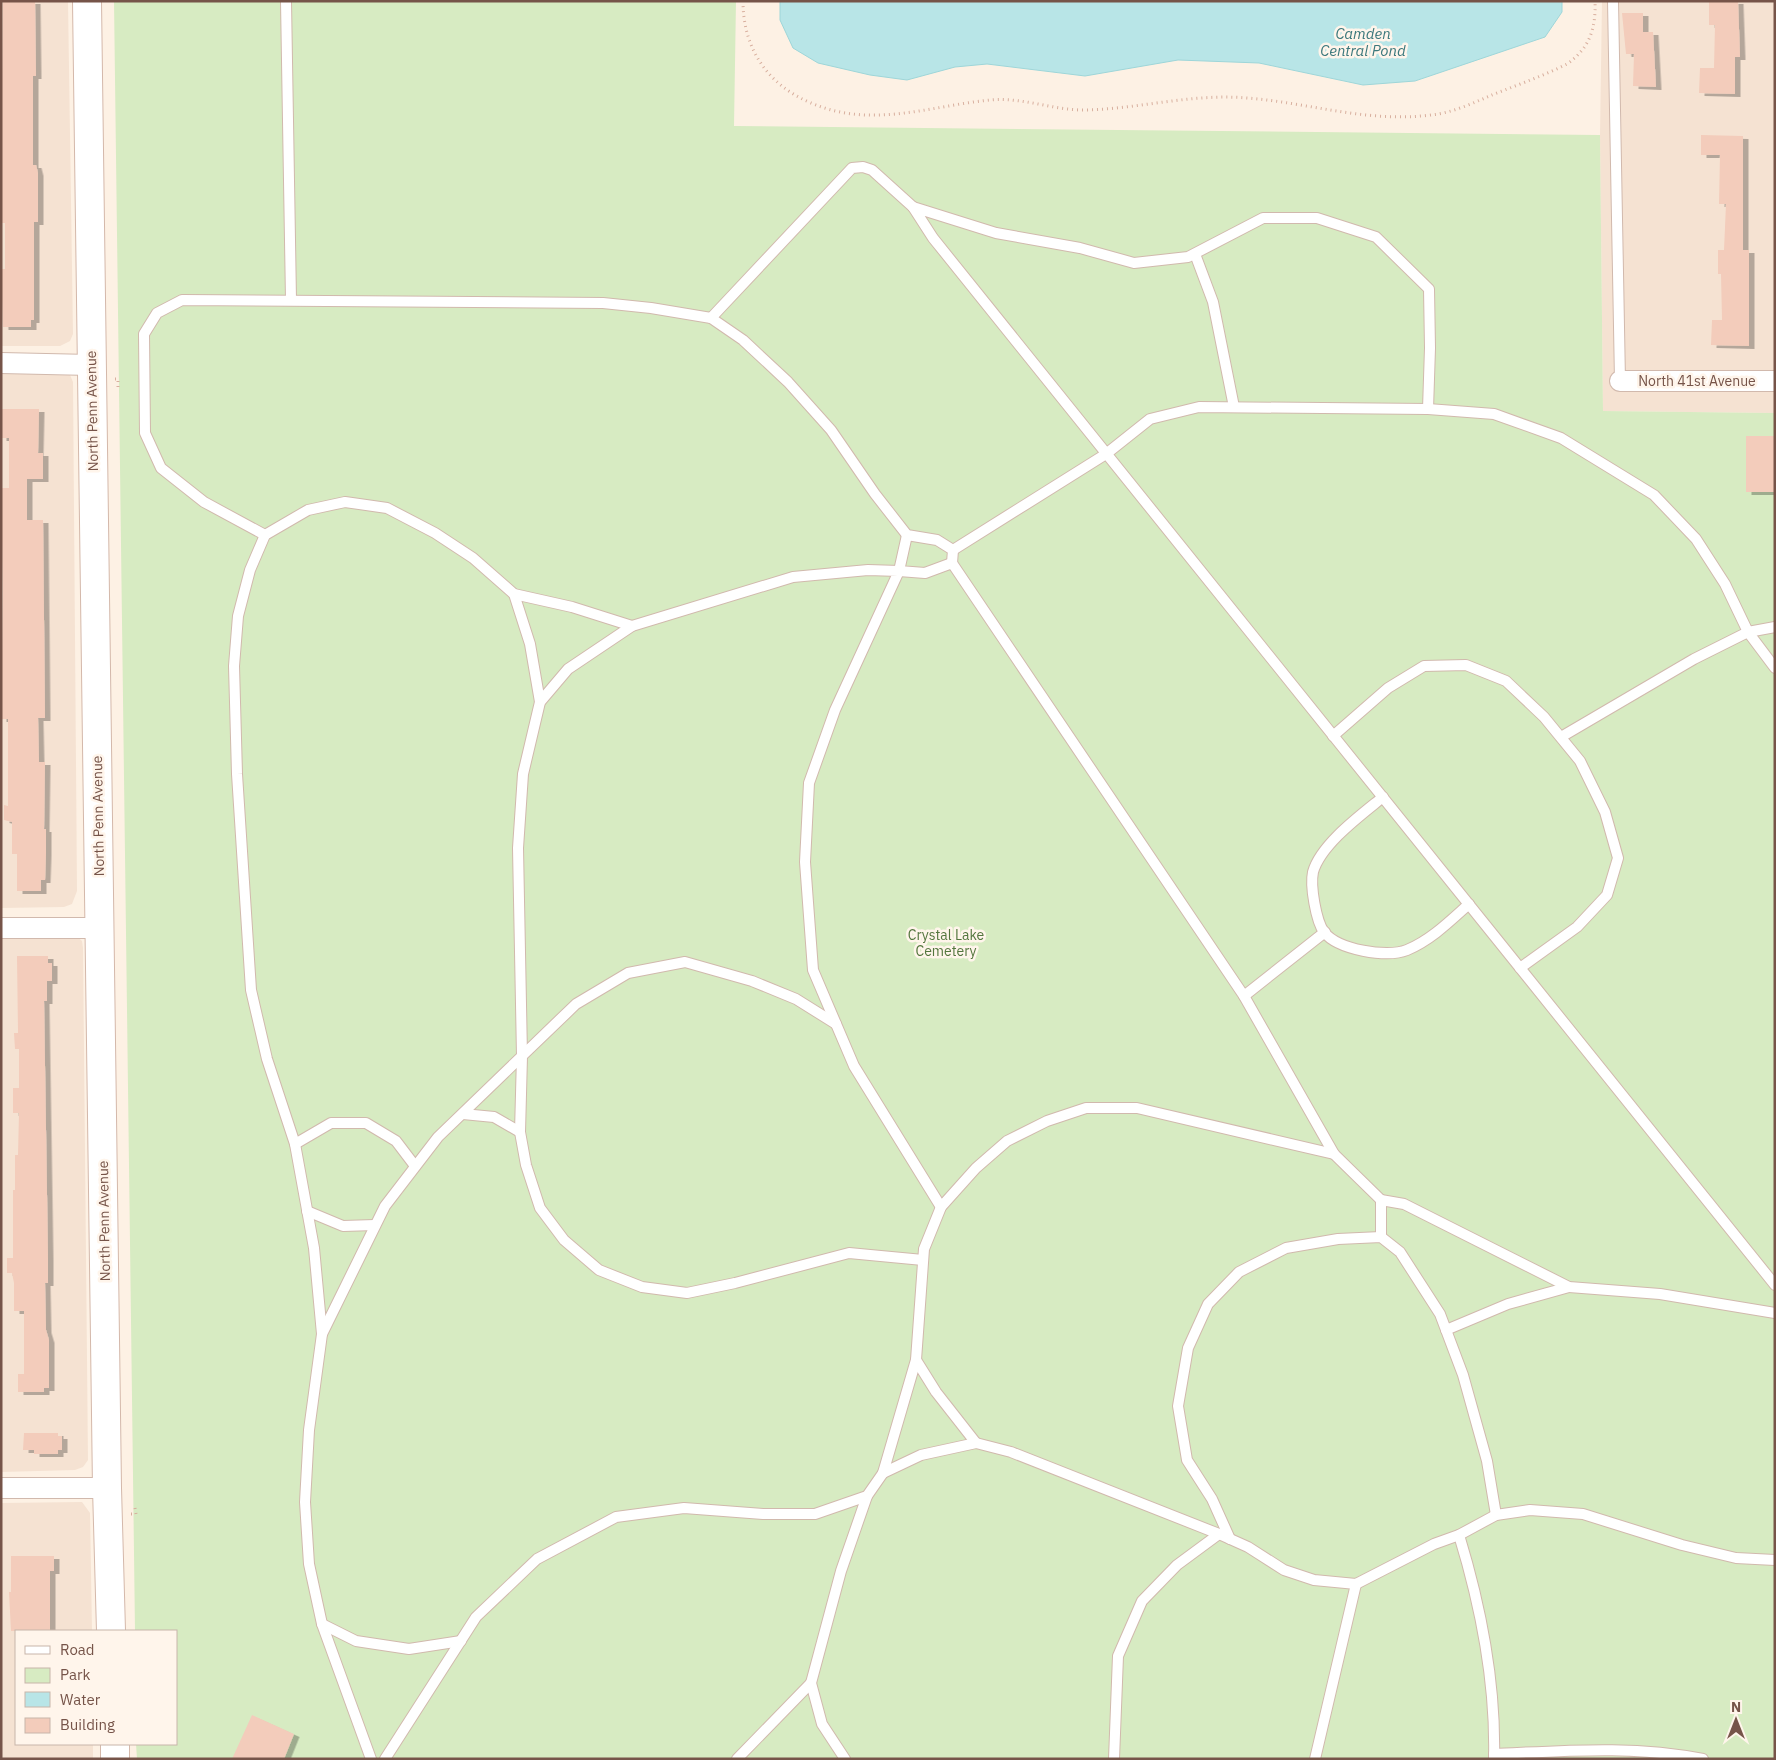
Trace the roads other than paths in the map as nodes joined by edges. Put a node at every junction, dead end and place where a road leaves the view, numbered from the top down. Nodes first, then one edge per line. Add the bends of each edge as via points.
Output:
1 (86, 1) edge
2 (286, 1) edge
3 (1613, 1) edge
4 (913, 207) junction
5 (1195, 254) junction
6 (291, 300) junction
7 (710, 318) junction
8 (1, 364) edge
9 (91, 365) junction
10 (1620, 381) joint
11 (1775, 381) edge
12 (1234, 408) junction
13 (1428, 409) junction
14 (1106, 454) junction
15 (265, 535) junction
16 (907, 535) junction
17 (953, 550) junction
18 (952, 563) junction
19 (899, 570) junction
20 (514, 594) junction
21 (632, 626) junction
22 (1775, 627) edge
23 (1748, 632) junction
24 (1775, 668) edge
25 (540, 702) junction
26 (1334, 736) junction
27 (1560, 737) junction
28 (1382, 797) junction
29 (1469, 904) junction
30 (1, 928) edge
31 (100, 928) junction
32 (1325, 932) junction
33 (1520, 968) junction
34 (1244, 996) junction
35 (836, 1024) junction
36 (522, 1056) junction
37 (463, 1114) junction
38 (520, 1132) junction
39 (296, 1144) junction
40 (1334, 1154) junction
41 (415, 1166) junction
42 (1381, 1200) junction
43 (941, 1206) junction
44 (308, 1211) junction
45 (375, 1225) junction
46 (1381, 1237) junction
47 (923, 1260) junction
48 (1775, 1286) edge
49 (1569, 1287) junction
50 (1775, 1313) edge
51 (1446, 1330) junction
52 (322, 1334) junction
53 (916, 1360) junction
54 (976, 1443) junction
55 (883, 1473) junction
56 (1, 1488) edge
57 (107, 1488) junction
58 (867, 1496) junction
59 (1496, 1515) junction
60 (1219, 1534) junction
61 (1459, 1535) junction
62 (1230, 1539) junction
63 (1775, 1560) edge
64 (1356, 1584) junction
65 (322, 1624) junction
66 (111, 1630) edge
67 (461, 1641) junction
68 (811, 1684) junction
69 (115, 1745) edge
70 (1494, 1756) edge
71 (115, 1759) edge
72 (372, 1759) edge
73 (386, 1759) edge
74 (737, 1759) edge
75 (845, 1759) edge
76 (1114, 1759) edge
77 (1315, 1759) edge
78 (1703, 1759) edge

1 - 9 main road, North Penn Avenue
2 - 6 lane
3 - 10 lane
4 - 5 lane via 996,232 1080,248 1134,263
4 - 7 lane via 872,170 863,166 852,168
4 - 14 lane via 933,238
5 - 12 lane via 1213,302
5 - 13 lane via 1263,218 1317,218 1376,237 1429,289
6 - 7 lane via 603,303
6 - 15 lane via 182,300 157,313 144,334 145,432 161,468 204,502
7 - 16 lane via 743,340 788,382 831,430
8 - 9 street
9 - 31 main road, North Penn Avenue
10 - 11 street, North 41st Avenue
12 - 13 lane
12 - 14 lane via 1199,407 1150,419
13 - 23 lane via 1494,414 1561,438 1654,496 1696,539 1725,584
14 - 17 lane
14 - 26 lane
15 - 20 lane via 308,510 345,502 387,508 435,533 473,558
15 - 39 lane via 250,570 238,616 234,666 237,774 251,990 267,1059
16 - 17 lane via 937,540
16 - 19 lane
17 - 18 lane
18 - 19 lane via 925,573
18 - 34 lane
19 - 21 lane via 793,577
19 - 35 lane via 835,710 809,783 805,862 814,970
20 - 21 lane via 572,606
20 - 25 lane via 530,644
21 - 25 lane via 568,669
22 - 23 lane
23 - 24 lane
23 - 27 lane via 1694,659
25 - 36 lane via 523,774 518,848
26 - 27 lane via 1388,688 1424,666 1466,665 1506,681
26 - 28 lane
27 - 33 lane via 1580,761 1605,812 1618,858 1607,895 1577,927
28 - 29 lane
28 - 32 lane via 1330,844 1313,873 1314,905
29 - 32 lane via 1444,928 1406,950 1375,953 1346,947
29 - 33 lane
30 - 31 street
31 - 57 main road, North Penn Avenue
32 - 34 lane
33 - 48 lane
34 - 40 lane
35 - 36 lane via 796,999 752,981 685,962 628,973 576,1004
35 - 43 lane via 854,1066
36 - 37 lane
36 - 38 lane
37 - 38 lane via 494,1117
37 - 41 lane via 438,1137
38 - 47 lane via 526,1165 540,1208 564,1240 599,1270 642,1287 687,1293 849,1253
39 - 41 lane via 332,1123 366,1123 396,1141
39 - 44 lane
40 - 42 lane
40 - 43 lane via 1137,1108 1086,1108 1047,1121 1007,1141 976,1168
41 - 45 lane
42 - 46 lane
42 - 49 lane via 1404,1204
43 - 47 lane via 924,1249
44 - 45 lane via 343,1226
44 - 52 lane
45 - 52 lane
46 - 51 lane via 1400,1252 1440,1314
46 - 62 lane via 1338,1239 1286,1248 1239,1272 1208,1304 1188,1348 1178,1406 1187,1460 1212,1499
47 - 53 lane
49 - 50 lane via 1660,1294
49 - 51 lane via 1508,1304
51 - 59 lane via 1463,1375 1487,1461
52 - 65 lane via 309,1430 305,1502 309,1564
53 - 54 lane via 936,1392
53 - 55 lane
54 - 55 lane via 921,1455
54 - 60 lane via 1011,1452
55 - 58 lane
56 - 57 street
57 - 66 main road, North Penn Avenue
58 - 67 lane via 815,1514 684,1508 616,1517 537,1559 476,1617
58 - 68 lane via 841,1571
59 - 61 lane
59 - 63 lane via 1530,1510 1583,1514 1682,1546 1736,1558
60 - 62 lane
60 - 76 lane via 1177,1566 1142,1600 1118,1656
61 - 64 lane via 1434,1544
61 - 70 lane via 1483,1631 1495,1722
62 - 64 lane via 1284,1570 1314,1580
64 - 77 lane
65 - 67 lane via 356,1641 409,1649
65 - 72 lane
67 - 73 lane
68 - 74 lane
68 - 75 lane via 822,1724
69 - 71 main road
70 - 78 lane via 1618,1748

